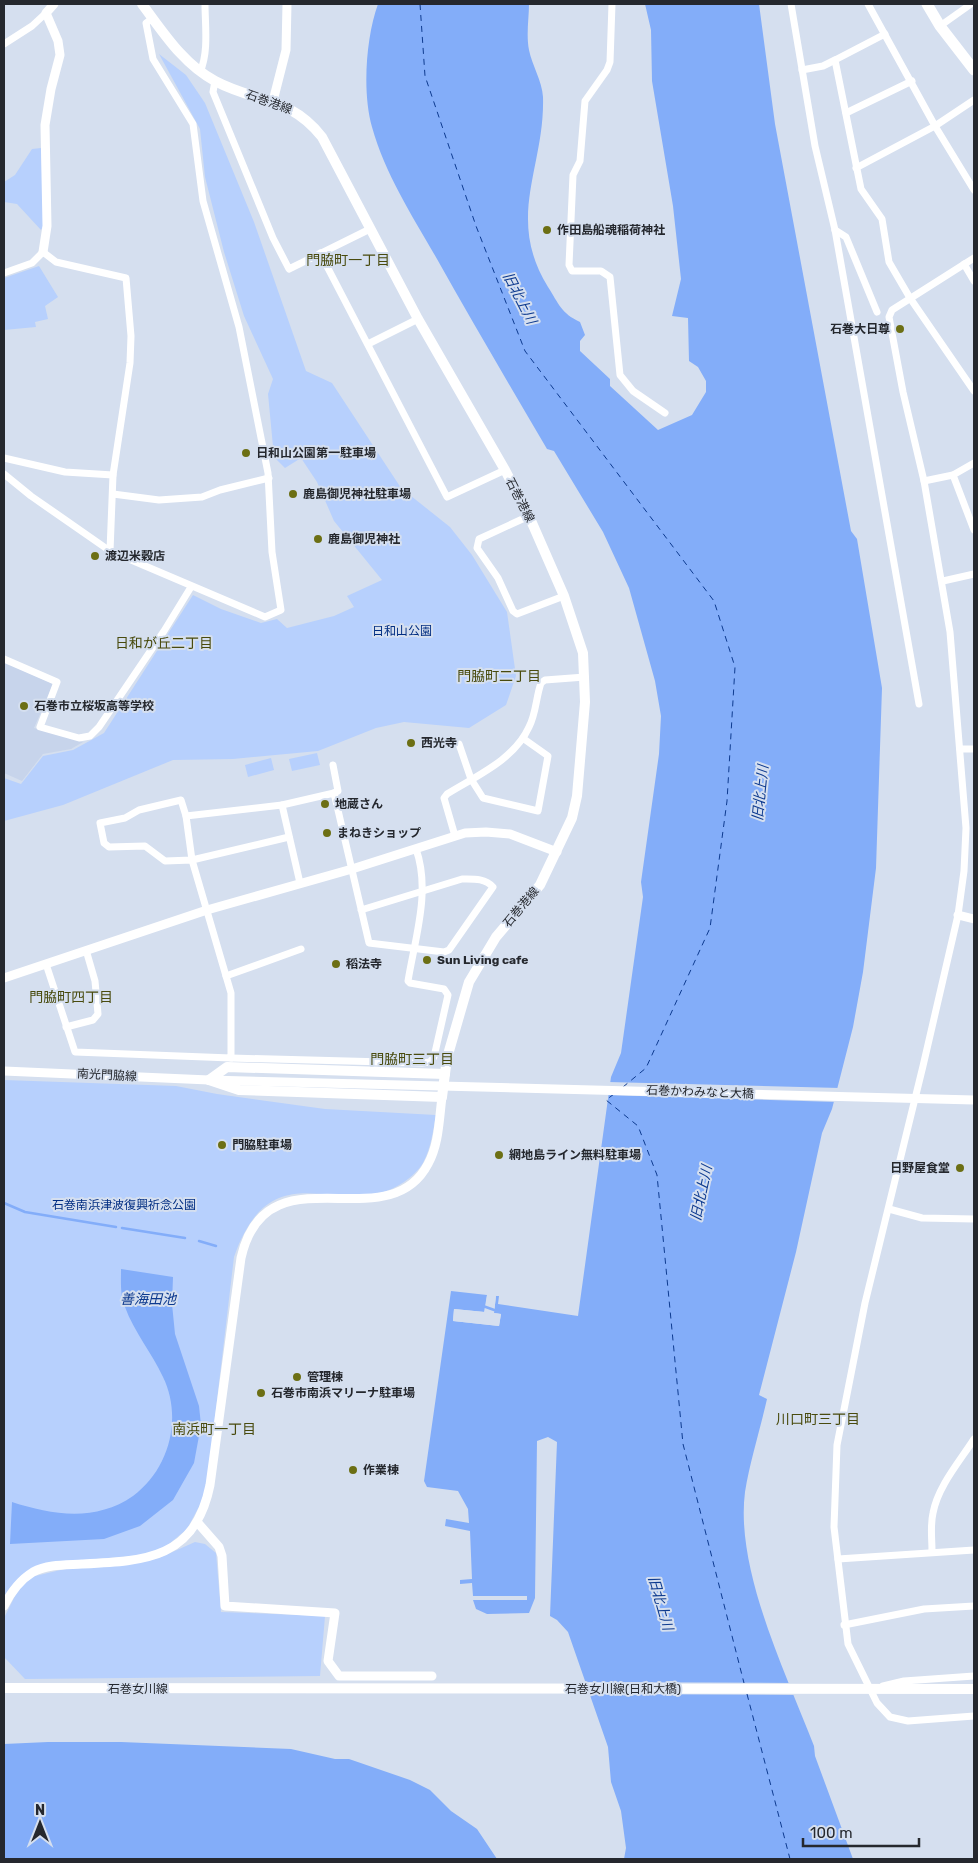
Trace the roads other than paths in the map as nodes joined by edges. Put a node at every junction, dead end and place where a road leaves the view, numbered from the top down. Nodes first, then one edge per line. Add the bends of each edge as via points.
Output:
1 (54, 4) edge
2 (142, 4) edge
3 (204, 4) edge
4 (287, 4) edge
5 (612, 4) edge
6 (791, 4) edge
7 (868, 4) edge
8 (927, 4) edge
9 (971, 4) edge
10 (46, 13) junction
11 (153, 18) junction
12 (940, 26) junction
13 (885, 34) junction
14 (4, 44) edge
15 (835, 60) junction
16 (802, 70) junction
17 (974, 70) edge
18 (200, 72) junction
19 (215, 81) junction
20 (912, 81) junction
21 (974, 100) edge
22 (273, 101) junction
23 (846, 113) junction
24 (935, 126) junction
25 (856, 168) junction
26 (974, 190) edge
27 (370, 229) junction
28 (835, 230) junction
29 (43, 252) junction
30 (320, 253) junction
31 (974, 258) edge
32 (964, 264) junction
33 (4, 274) edge
34 (974, 281) edge
35 (910, 298) junction
36 (877, 312) dead end
37 (418, 319) junction
38 (368, 344) junction
39 (974, 391) edge
40 (665, 414) dead end
41 (4, 458) edge
42 (974, 463) edge
43 (505, 470) junction
44 (4, 474) edge
45 (113, 475) junction
46 (953, 475) junction
47 (269, 478) junction
48 (924, 481) junction
49 (113, 494) junction
50 (528, 516) junction
51 (974, 530) edge
52 (110, 551) junction
53 (974, 574) edge
54 (943, 582) junction
55 (191, 586) junction
56 (564, 596) junction
57 (4, 659) edge
58 (585, 677) junction
59 (919, 704) dead end
60 (524, 739) junction
61 (459, 744) dead end
62 (960, 749) junction
63 (974, 749) edge
64 (333, 765) dead end
65 (471, 779) junction
66 (334, 793) junction
67 (282, 805) junction
68 (186, 816) junction
69 (454, 836) junction
70 (288, 837) junction
71 (416, 849) junction
72 (557, 852) junction
73 (192, 860) junction
74 (352, 869) junction
75 (300, 883) junction
76 (424, 890) junction
77 (206, 910) junction
78 (362, 910) junction
79 (958, 915) junction
80 (974, 919) edge
81 (413, 948) junction
82 (301, 949) dead end
83 (86, 950) junction
84 (46, 964) junction
85 (226, 976) junction
86 (4, 978) edge
87 (66, 1027) junction
88 (231, 1058) junction
89 (4, 1071) edge
90 (445, 1074) junction
91 (209, 1080) junction
92 (426, 1085) joint
93 (442, 1097) junction
94 (974, 1100) edge
95 (889, 1209) junction
96 (974, 1219) edge
97 (974, 1438) edge
98 (198, 1524) junction
99 (974, 1550) edge
100 (932, 1551) junction
101 (838, 1559) junction
102 (4, 1606) edge
103 (974, 1606) edge
104 (844, 1625) junction
105 (432, 1676) dead end
106 (974, 1676) edge
107 (4, 1688) edge
108 (272, 1689) joint
109 (870, 1689) junction
110 (974, 1689) edge
111 (974, 1716) edge

1 - 10 street
2 - 11 main road, 石巻港線
3 - 18 street via 205,51
4 - 22 street via 286,50
5 - 40 street via 610,62 585,101 580,161 573,175 569,265 572,271 601,271 610,277 620,376 633,391
6 - 16 street
7 - 13 street
8 - 12 highway
9 - 12 street
10 - 14 street
10 - 29 street via 58,41 60,55 45,125 47,226
11 - 18 main road, 石巻港線 via 180,55
11 - 47 street via 146,23 153,59 193,124 204,201 239,328
12 - 17 highway
13 - 15 street
13 - 20 street
15 - 16 street
15 - 23 street
16 - 28 street via 815,146
18 - 19 main road, 石巻港線
19 - 22 main road, 石巻港線
19 - 30 street via 213,92 284,263 289,269
20 - 23 street
20 - 24 street
21 - 24 street
22 - 27 main road, 石巻港線 via 306,118 322,136
23 - 25 street
24 - 25 street
24 - 26 street
25 - 35 street via 861,189 882,219 889,262
27 - 30 street
27 - 37 main road, 石巻港線
28 - 36 street via 846,237
28 - 59 street
29 - 33 street via 32,264
29 - 45 street via 56,262 126,278 132,336
30 - 38 street
31 - 32 street
32 - 34 street
32 - 35 street
35 - 39 street
35 - 48 street via 892,310 889,317
37 - 38 street
37 - 43 main road, 石巻港線
38 - 43 street via 447,497
41 - 45 street via 65,472
42 - 46 street
43 - 50 main road, 石巻港線
44 - 52 street
45 - 49 street
46 - 48 street
46 - 51 street
47 - 49 street via 202,497 159,500
47 - 55 street via 272,552 281,610 265,617
48 - 54 street
49 - 52 street
50 - 56 main road, 石巻港線
50 - 56 street via 478,540 477,548 517,614
52 - 55 street
53 - 54 street
54 - 62 street
55 - 57 street via 159,639 90,736 79,738 42,729 40,722 57,682
56 - 58 main road, 石巻港線 via 578,634
58 - 60 street via 541,683
58 - 72 main road, 石巻港線 via 577,796 572,818
60 - 65 street via 498,763
60 - 65 street via 548,756 538,811 486,800
61 - 65 street
62 - 63 street
62 - 79 street via 966,828
64 - 66 street via 338,791
65 - 69 street via 445,796
66 - 67 street
66 - 74 street
67 - 68 street
67 - 70 street
68 - 73 street
68 - 73 street via 181,800 100,823 104,843 109,847 145,846 165,861
69 - 71 street
69 - 72 street via 476,832 510,834
70 - 73 street
70 - 75 street
71 - 74 street
71 - 76 street
72 - 90 main road, 石巻港線 via 540,885 496,937 469,982
73 - 77 street
74 - 75 street
74 - 78 street
75 - 77 street
76 - 78 street
76 - 81 street
76 - 81 street via 476,878 493,886 449,950
77 - 83 street
77 - 85 street
78 - 81 street via 369,942
79 - 80 street
79 - 95 street
81 - 88 street via 408,981 444,990 448,994 430,1062
82 - 85 street
83 - 84 street
83 - 87 street via 96,981 98,1014 93,1020
84 - 86 street
84 - 87 street
85 - 88 street via 231,998
87 - 88 street via 75,1052
89 - 91 street, 南光門脇線
90 - 91 main road via 227,1067
90 - 93 main road, 石巻港線
91 - 92 street, 南光門脇線
91 - 93 main road via 239,1090
92 - 94 street, 石巻かわみなと大橋
93 - 98 street via 432,1155 410,1185 382,1197 294,1200 272,1208 245,1240 210,1486
95 - 96 street via 922,1218
95 - 101 street via 865,1303 837,1445 834,1527
97 - 100 street via 940,1492 933,1511
98 - 102 street via 181,1541 143,1558 59,1565 34,1572 21,1581
98 - 105 street via 222,1556 226,1606 335,1613 328,1661 339,1676
99 - 100 street
100 - 101 street
101 - 104 street
103 - 104 street via 924,1608
104 - 109 street via 848,1644
106 - 109 street via 904,1681
107 - 108 main road, 石巻女川線
108 - 110 main road, 石巻女川線(日和大橋)
109 - 111 street via 890,1717 908,1721

